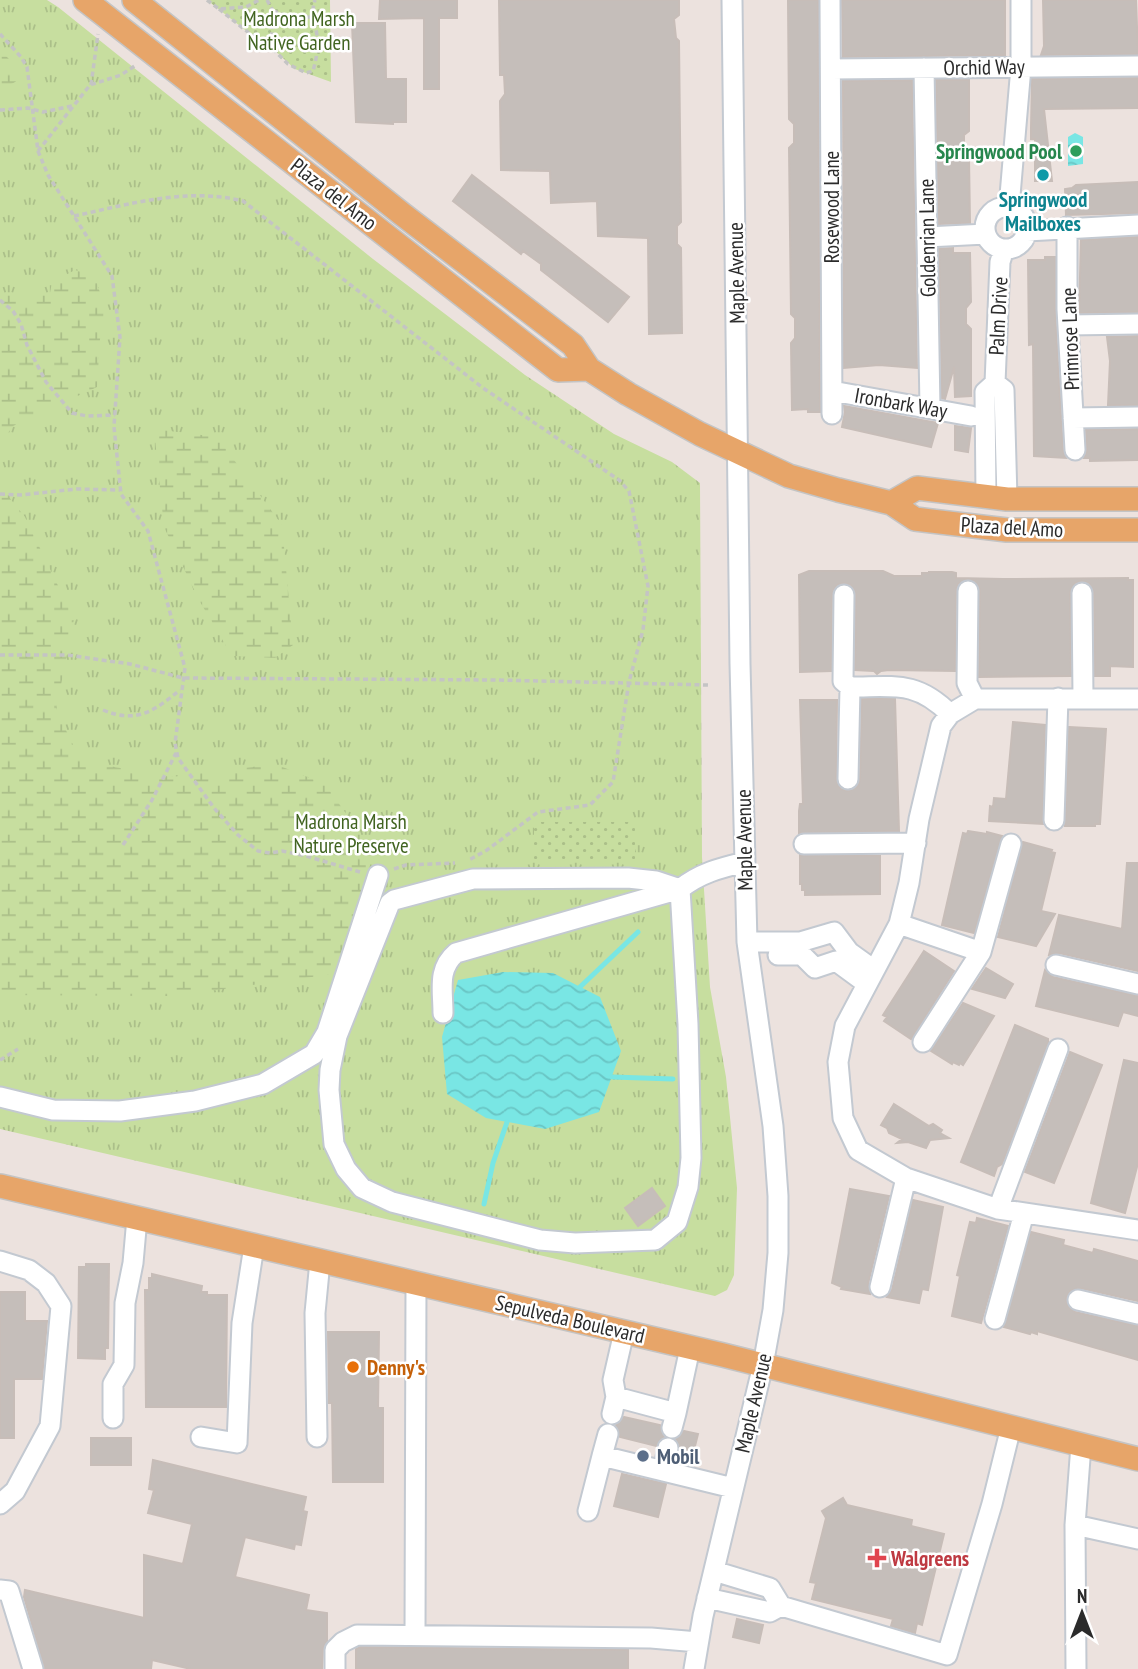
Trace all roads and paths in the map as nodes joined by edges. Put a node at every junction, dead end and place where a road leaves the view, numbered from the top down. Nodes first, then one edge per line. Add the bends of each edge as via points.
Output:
1 (85, 0) edge
2 (207, 0) edge
3 (245, 0) edge
4 (259, 0) edge
5 (267, 0) edge
6 (316, 0) edge
7 (732, 0) edge
8 (830, 0) edge
9 (1021, 0) edge
10 (249, 5) junction
11 (141, 6) edge
12 (219, 9) junction
13 (273, 11) junction
14 (311, 17) junction
15 (99, 32) dead end
16 (0, 34) edge
17 (129, 34) junction
18 (271, 47) junction
19 (139, 63) dead end
20 (1138, 66) edge
21 (1021, 67) junction
22 (924, 68) junction
23 (831, 69) junction
24 (91, 85) junction
25 (74, 105) junction
26 (0, 110) edge
27 (33, 110) junction
28 (38, 151) junction
29 (1009, 207) junction
30 (402, 214) junction
31 (74, 216) junction
32 (1138, 225) edge
33 (1068, 227) junction
34 (1027, 230) junction
35 (986, 234) junction
36 (386, 235) junction
37 (927, 237) junction
38 (1004, 249) junction
39 (0, 300) edge
40 (1138, 324) edge
41 (1068, 325) junction
42 (589, 369) junction
43 (999, 387) junction
44 (832, 391) junction
45 (930, 408) junction
46 (832, 414) dead end
47 (116, 415) junction
48 (1138, 417) edge
49 (1073, 418) junction
50 (987, 424) junction
51 (1075, 450) dead end
52 (739, 453) junction
53 (120, 490) junction
54 (0, 494) edge
55 (996, 498) junction
56 (1138, 499) edge
57 (891, 503) junction
58 (996, 528) junction
59 (1138, 530) edge
60 (968, 591) dead end
61 (1082, 593) dead end
62 (845, 595) dead end
63 (0, 655) edge
64 (183, 678) junction
65 (629, 682) junction
66 (708, 685) dead end
67 (850, 687) junction
68 (181, 690) junction
69 (1058, 698) junction
70 (1083, 698) junction
71 (975, 699) junction
72 (1138, 699) edge
73 (103, 710) dead end
74 (950, 714) junction
75 (177, 751) junction
76 (848, 779) dead end
77 (1054, 820) dead end
78 (916, 843) junction
79 (804, 844) dead end
80 (1011, 844) dead end
81 (123, 845) dead end
82 (745, 862) junction
83 (378, 876) junction
84 (680, 889) junction
85 (899, 923) junction
86 (748, 948) junction
87 (981, 952) junction
88 (1056, 965) dead end
89 (870, 977) junction
90 (1138, 984) edge
91 (443, 1013) dead end
92 (923, 1042) dead end
93 (18, 1049) dead end
94 (1058, 1049) dead end
95 (0, 1060) edge
96 (0, 1097) edge
97 (906, 1178) junction
98 (0, 1186) edge
99 (998, 1209) junction
100 (1138, 1209) edge
101 (1024, 1213) junction
102 (136, 1218) junction
103 (1136, 1229) edge
104 (254, 1246) junction
105 (320, 1261) junction
106 (0, 1262) edge
107 (416, 1283) junction
108 (880, 1287) dead end
109 (1078, 1300) dead end
110 (1138, 1314) edge
111 (995, 1319) dead end
112 (624, 1332) junction
113 (690, 1348) junction
114 (763, 1365) junction
115 (113, 1418) dead end
116 (1011, 1427) junction
117 (608, 1434) dead end
118 (201, 1437) dead end
119 (317, 1437) dead end
120 (1081, 1445) junction
121 (668, 1448) dead end
122 (602, 1456) junction
123 (1138, 1459) edge
124 (663, 1471) junction
125 (733, 1488) junction
126 (0, 1504) edge
127 (588, 1511) dead end
128 (1075, 1525) junction
129 (1138, 1539) edge
130 (714, 1571) junction
131 (0, 1590) edge
132 (707, 1598) junction
133 (781, 1606) junction
134 (415, 1635) junction
135 (698, 1642) junction
136 (33, 1669) edge
137 (335, 1669) edge
138 (694, 1669) edge
139 (1076, 1669) edge

1 - 17 main road, Plaza del Amo
2 - 12 path
3 - 10 path
4 - 10 path
5 - 13 path
6 - 14 path
7 - 52 street, Maple Avenue
8 - 23 street, Rosewood Lane
9 - 21 street
10 - 12 path
11 - 17 main road
11 - 30 main road, Plaza del Amo
12 - 18 path
13 - 14 path via 293,18
13 - 18 path
14 - 18 path via 317,34 313,71 295,69
15 - 24 path
16 - 27 path via 27,67
17 - 36 main road, Plaza del Amo
19 - 24 path
20 - 21 street, Orchid Way
21 - 22 street, Orchid Way
21 - 29 street
22 - 23 street, Orchid Way
22 - 37 street, Goldenrian Lane
23 - 44 street, Rosewood Lane
24 - 25 path
25 - 27 path
25 - 28 path
26 - 27 path
27 - 28 path
28 - 31 path
29 - 34 street via 1023,215
29 - 35 street via 993,212
30 - 36 main road
30 - 42 main road, Plaza del Amo via 573,345
31 - 47 path via 112,276 120,337
31 - 65 path via 185,194 243,201 483,388 619,480 629,491 648,586 643,630
32 - 33 street
33 - 34 street
33 - 41 street, Primrose Lane
34 - 38 street via 1020,245
35 - 37 street
35 - 38 street via 996,247
36 - 42 main road, Plaza del Amo via 558,370
37 - 45 street, Goldenrian Lane
38 - 43 street, Palm Drive via 1000,262
39 - 47 path via 21,324 46,382 72,413
40 - 41 street
41 - 49 street, Primrose Lane
42 - 52 main road, Plaza del Amo
43 - 50 street, Palm Drive via 985,392
43 - 50 street, Palm Drive via 1013,396 1015,418 1011,424
44 - 45 street, Ironbark Way
44 - 46 street, Rosewood Lane
45 - 50 street, Ironbark Way
47 - 53 path
48 - 49 street
49 - 51 street, Primrose Lane
50 - 55 street, Palm Drive
52 - 57 main road, Plaza del Amo via 789,475
52 - 82 street, Maple Avenue
53 - 54 path
53 - 64 path via 148,531 185,668
55 - 56 main road, Plaza del Amo
55 - 57 main road, Plaza del Amo via 916,488
55 - 58 main road
57 - 58 main road, Plaza del Amo via 915,519
58 - 59 main road, Plaza del Amo
60 - 71 street via 967,683
61 - 70 street
62 - 67 street via 843,681
63 - 64 path via 67,655
64 - 65 path
64 - 68 path
65 - 66 path
65 - 83 path via 613,782 590,805 538,812 462,863 406,864
67 - 74 street via 911,687
67 - 76 street
68 - 73 path via 155,711 134,716
68 - 75 path
69 - 70 street
69 - 71 street
69 - 77 street
70 - 72 street
71 - 74 street
74 - 78 street via 941,726
75 - 81 path
75 - 83 path via 214,808 237,835 258,850 306,856
78 - 79 street
78 - 85 street
80 - 87 street
82 - 84 street via 709,871
82 - 86 street, Maple Avenue
83 - 96 street via 327,1032 314,1054 263,1084 195,1101 120,1111 53,1110
84 - 84 street via 691,1157 677,1222 654,1240 540,1240 392,1202 362,1188 334,1144 330,1070 337,1036 390,903 473,879 628,878
84 - 91 street via 456,953 442,973
85 - 87 street
85 - 89 street
86 - 89 street via 802,954 815,968 836,961
86 - 89 street via 800,942 834,932
86 - 114 street, Maple Avenue via 772,1114 778,1196 774,1310
87 - 92 street
88 - 90 street
89 - 97 street via 845,1026 838,1062 844,1118 858,1150
93 - 95 path
94 - 99 street
97 - 99 street
97 - 108 street
98 - 102 main road, Sepulveda Boulevard
99 - 101 street
100 - 103 street
101 - 103 street
101 - 111 street
102 - 104 main road, Sepulveda Boulevard
102 - 115 street via 125,1303 124,1365 113,1384
104 - 105 main road, Sepulveda Boulevard
104 - 118 street via 242,1323 237,1443
105 - 107 main road, Sepulveda Boulevard
105 - 119 street via 315,1313
106 - 126 street via 29,1270 46,1283 61,1306 50,1426 15,1491
107 - 112 main road, Sepulveda Boulevard
107 - 134 street
109 - 110 street
112 - 113 main road, Sepulveda Boulevard
112 - 113 street via 613,1380 614,1406 674,1420
113 - 114 main road, Sepulveda Boulevard
114 - 116 main road, Sepulveda Boulevard
114 - 125 street, Maple Avenue
116 - 120 main road, Sepulveda Boulevard
116 - 133 street via 947,1655
117 - 122 street
120 - 123 main road, Sepulveda Boulevard
120 - 128 street
121 - 124 street
122 - 124 street
122 - 127 street
124 - 125 street
125 - 130 street, Maple Avenue
128 - 129 street
128 - 139 street
130 - 132 street, Maple Avenue
130 - 133 street via 770,1588
131 - 136 street via 9,1591
132 - 133 street via 770,1612
132 - 135 street, Maple Avenue
134 - 135 street
134 - 137 street via 358,1635 335,1650
135 - 138 street, Maple Avenue

